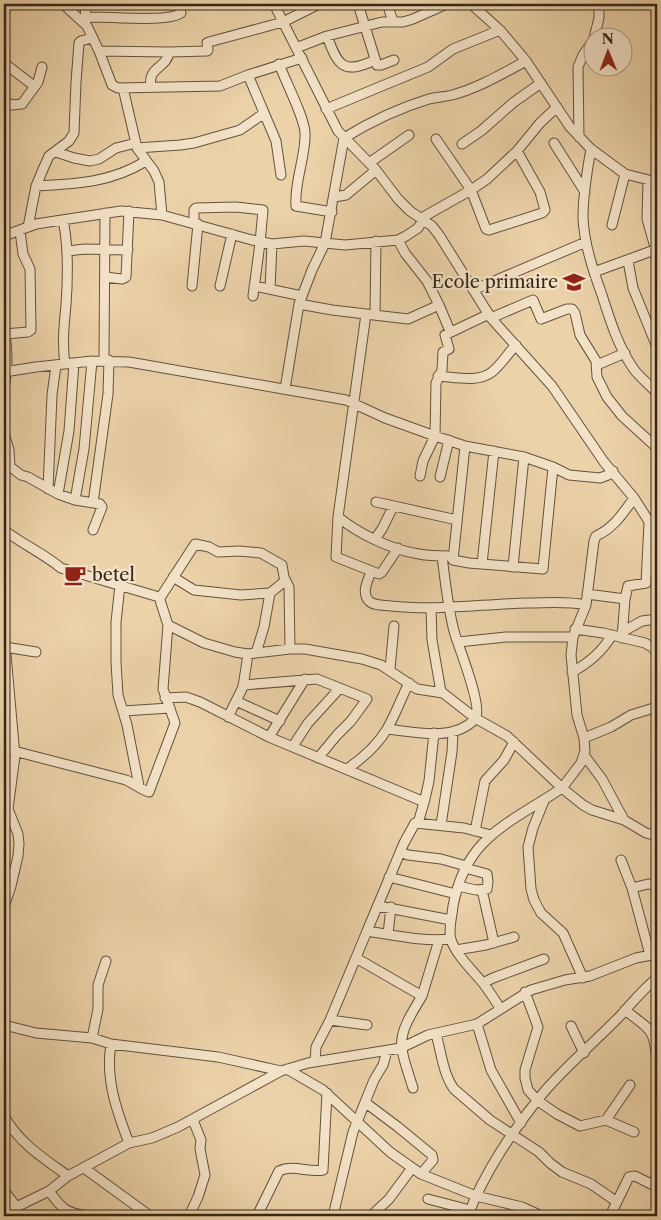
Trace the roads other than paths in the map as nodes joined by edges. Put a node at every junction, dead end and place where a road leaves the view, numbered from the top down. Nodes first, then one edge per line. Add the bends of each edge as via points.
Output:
1 (63, 4) edge
2 (85, 4) edge
3 (178, 4) edge
4 (274, 4) edge
5 (319, 4) edge
6 (358, 4) edge
7 (387, 4) edge
8 (447, 4) edge
9 (471, 4) edge
10 (599, 4) edge
11 (86, 21) junction
12 (393, 21) junction
13 (283, 22) junction
14 (365, 27) junction
15 (596, 28) edge
16 (500, 30) junction
17 (327, 36) junction
18 (92, 38) junction
19 (296, 48) junction
20 (99, 51) junction
21 (169, 52) junction
22 (584, 53) edge
23 (302, 58) junction
24 (375, 60) junction
25 (394, 60) dead end
26 (526, 61) junction
27 (4, 63) edge
28 (279, 64) junction
29 (42, 67) dead end
30 (248, 75) junction
31 (541, 83) junction
32 (34, 86) junction
33 (151, 87) junction
34 (123, 88) junction
35 (4, 100) edge
36 (557, 107) junction
37 (326, 109) junction
38 (264, 114) junction
39 (409, 134) dead end
40 (579, 137) junction
41 (344, 138) junction
42 (436, 140) dead end
43 (554, 143) dead end
44 (462, 144) dead end
45 (137, 146) junction
46 (591, 149) junction
47 (517, 151) junction
48 (56, 152) junction
49 (146, 161) junction
50 (369, 163) junction
51 (376, 170) junction
52 (624, 174) junction
53 (280, 175) dead end
54 (653, 182) edge
55 (36, 186) junction
56 (471, 190) junction
57 (585, 192) junction
58 (334, 197) junction
59 (128, 211) junction
60 (332, 212) junction
61 (105, 214) junction
62 (162, 215) junction
63 (422, 219) junction
64 (63, 220) junction
65 (196, 223) junction
66 (612, 225) dead end
67 (24, 229) junction
68 (232, 234) junction
69 (4, 236) edge
70 (398, 240) junction
71 (376, 241) junction
72 (260, 242) junction
73 (586, 242) junction
74 (325, 243) junction
75 (272, 244) junction
76 (105, 250) junction
77 (128, 250) junction
78 (68, 251) junction
79 (657, 251) edge
80 (628, 260) junction
81 (594, 272) junction
82 (105, 277) junction
83 (192, 286) dead end
84 (220, 286) dead end
85 (270, 289) junction
86 (473, 290) junction
87 (300, 300) junction
88 (439, 305) junction
89 (370, 314) junction
90 (490, 316) junction
91 (4, 330) edge
92 (450, 331) junction
93 (516, 345) junction
94 (657, 347) edge
95 (624, 352) junction
96 (107, 360) junction
97 (92, 361) junction
98 (65, 364) junction
99 (597, 365) junction
100 (5, 372) edge
101 (438, 376) junction
102 (4, 386) edge
103 (285, 390) junction
104 (657, 393) edge
105 (353, 403) junction
106 (4, 433) edge
107 (434, 436) junction
108 (449, 440) junction
109 (465, 446) junction
110 (657, 448) edge
111 (494, 451) junction
112 (524, 457) junction
113 (6, 465) edge
114 (553, 467) junction
115 (613, 471) junction
116 (420, 476) dead end
117 (440, 477) dead end
118 (48, 489) junction
119 (58, 494) junction
120 (634, 498) junction
121 (75, 500) junction
122 (376, 502) dead end
123 (93, 503) junction
124 (393, 507) junction
125 (338, 517) junction
126 (457, 520) junction
127 (649, 523) junction
128 (4, 530) edge
129 (93, 530) dead end
130 (657, 534) edge
131 (375, 538) junction
132 (398, 548) junction
133 (442, 556) junction
134 (453, 560) junction
135 (482, 564) junction
136 (512, 566) junction
137 (371, 572) junction
138 (174, 577) junction
139 (285, 581) junction
140 (120, 585) junction
141 (270, 593) junction
142 (587, 594) junction
143 (160, 598) junction
144 (625, 599) junction
145 (586, 606) junction
146 (431, 608) junction
147 (450, 608) junction
148 (657, 619) edge
149 (168, 625) junction
150 (394, 626) dead end
151 (4, 632) edge
152 (574, 633) junction
153 (612, 635) junction
154 (622, 635) junction
155 (458, 642) junction
156 (5, 647) junction
157 (290, 649) junction
158 (36, 652) dead end
159 (252, 653) junction
160 (657, 653) edge
161 (390, 669) junction
162 (572, 672) junction
163 (305, 679) junction
164 (409, 683) junction
165 (243, 684) junction
166 (340, 688) junction
167 (441, 692) junction
168 (165, 698) junction
169 (236, 701) junction
170 (657, 707) edge
171 (170, 708) junction
172 (123, 711) junction
173 (228, 717) junction
174 (475, 718) junction
175 (280, 721) junction
176 (387, 729) junction
177 (453, 733) junction
178 (434, 734) junction
179 (269, 737) junction
180 (584, 738) junction
181 (4, 739) edge
182 (514, 742) junction
183 (292, 746) junction
184 (14, 747) junction
185 (584, 755) junction
186 (318, 758) junction
187 (347, 769) junction
188 (139, 786) junction
189 (562, 788) junction
190 (544, 801) junction
191 (424, 803) junction
192 (6, 811) edge
193 (624, 820) junction
194 (418, 823) junction
195 (441, 825) junction
196 (475, 831) junction
197 (491, 835) junction
198 (657, 836) edge
199 (400, 852) junction
200 (621, 860) dead end
201 (466, 867) junction
202 (389, 877) junction
203 (657, 885) edge
204 (632, 888) junction
205 (457, 890) junction
206 (482, 890) junction
207 (378, 906) junction
208 (4, 907) edge
209 (391, 907) junction
210 (451, 920) junction
211 (367, 931) junction
212 (388, 934) junction
213 (514, 937) dead end
214 (451, 939) junction
215 (438, 940) junction
216 (494, 943) junction
217 (456, 950) junction
218 (654, 955) edge
219 (356, 958) junction
220 (544, 959) dead end
221 (106, 961) dead end
222 (583, 978) junction
223 (657, 978) edge
224 (483, 983) junction
225 (525, 992) junction
226 (422, 996) junction
227 (500, 1008) junction
228 (625, 1010) junction
229 (330, 1020) junction
230 (476, 1024) junction
231 (4, 1025) edge
232 (367, 1025) dead end
233 (571, 1026) dead end
234 (436, 1034) junction
235 (92, 1038) junction
236 (111, 1044) junction
237 (400, 1048) junction
238 (387, 1051) junction
239 (584, 1053) junction
240 (315, 1062) junction
241 (657, 1062) edge
242 (284, 1070) junction
243 (630, 1086) dead end
244 (413, 1088) dead end
245 (327, 1093) junction
246 (538, 1101) junction
247 (366, 1103) junction
248 (4, 1116) edge
249 (193, 1120) junction
250 (606, 1120) junction
251 (358, 1121) junction
252 (521, 1123) junction
253 (634, 1132) dead end
254 (512, 1135) junction
255 (129, 1143) junction
256 (84, 1168) junction
257 (412, 1168) junction
258 (421, 1174) junction
259 (68, 1176) junction
260 (657, 1187) edge
261 (4, 1191) edge
262 (49, 1191) junction
263 (476, 1196) junction
264 (428, 1199) dead end
265 (617, 1202) junction
266 (16, 1206) junction
267 (4, 1213) edge
268 (138, 1213) edge
269 (469, 1213) edge
270 (88, 1216) edge
271 (150, 1216) edge
272 (189, 1216) edge
273 (257, 1216) edge
274 (333, 1216) edge
275 (371, 1216) edge
276 (539, 1216) edge
277 (610, 1216) edge

1 - 11 street
2 - 11 street
3 - 11 street via 181,13 173,16
4 - 13 street
5 - 13 street
6 - 14 street
7 - 12 street
8 - 12 street via 413,19
9 - 16 street
10 - 15 street
11 - 18 street
12 - 14 street
13 - 19 street
13 - 21 street via 209,42 207,51
14 - 17 street
14 - 24 street
16 - 26 street
16 - 37 street via 453,49 428,67
17 - 19 street
17 - 24 street via 335,57 342,64 357,67
18 - 20 street
18 - 48 street via 79,43 74,133
19 - 23 street
20 - 21 street
20 - 34 street via 112,86
21 - 33 street via 166,61 150,78
22 - 40 street via 578,67
23 - 28 street
23 - 37 street
24 - 25 street via 378,66
26 - 31 street
26 - 41 street via 456,94 431,98 401,109
27 - 32 street
28 - 30 street
28 - 60 street via 305,128 296,206
29 - 32 street
30 - 33 street via 220,86
30 - 38 street
31 - 36 street
31 - 44 street
32 - 35 street via 22,104 11,105
33 - 34 street
34 - 45 street
36 - 40 street
36 - 47 street
37 - 41 street
38 - 45 street via 240,130 194,143
38 - 53 street via 276,141
39 - 50 street
40 - 46 street
41 - 50 street
41 - 58 street
42 - 56 street
43 - 57 street
45 - 48 street via 116,148 90,161
45 - 49 street
46 - 52 street
46 - 57 street
47 - 56 street
47 - 56 street via 540,192 544,212 489,230
48 - 55 street via 49,156
49 - 55 street via 91,182
49 - 62 street via 158,182
50 - 51 street
51 - 58 street via 346,195
51 - 63 street via 398,199
52 - 54 street
52 - 66 street
54 - 79 street via 647,219
55 - 67 street
56 - 63 street
57 - 73 street
58 - 60 street
59 - 61 street
59 - 62 street
59 - 77 street
60 - 74 street
61 - 64 street
61 - 76 street
62 - 65 street
63 - 70 street via 418,228
63 - 86 street via 439,235
64 - 67 street
64 - 78 street
65 - 68 street
65 - 72 street via 196,208 260,208 264,211
65 - 83 street
67 - 69 street
67 - 91 street via 23,254 30,269 31,330
68 - 72 street
68 - 84 street
70 - 71 street
70 - 88 street
71 - 74 street via 345,245
71 - 89 street
72 - 75 street
72 - 85 street via 253,291
73 - 81 street
73 - 86 street
74 - 75 street
74 - 87 street
75 - 85 street
76 - 77 street
76 - 78 street
76 - 82 street
77 - 82 street via 126,277
78 - 98 street via 63,339
79 - 80 street
80 - 81 street
80 - 94 street via 633,288
81 - 95 street
82 - 96 street
85 - 87 street
86 - 90 street
87 - 89 street
87 - 103 street
88 - 89 street via 408,319
88 - 92 street
89 - 105 street
90 - 92 street
90 - 93 street
90 - 99 street via 531,300 543,319 572,309 580,335
91 - 100 street
92 - 101 street via 444,335 449,349 444,352
93 - 101 street via 494,370 483,377
93 - 115 street via 552,386
95 - 99 street
95 - 104 street via 634,370
96 - 97 street
96 - 103 street
96 - 123 street via 108,394
97 - 98 street
97 - 121 street via 84,448
98 - 100 street
98 - 118 street via 51,414
98 - 119 street via 69,425
99 - 110 street via 597,377 607,397 622,416
100 - 102 street
101 - 107 street
103 - 105 street
105 - 107 street
105 - 125 street
106 - 113 street via 9,450
107 - 108 street
107 - 116 street via 422,462
108 - 109 street
108 - 117 street
109 - 111 street
109 - 126 street
111 - 112 street
111 - 135 street
112 - 114 street
112 - 136 street
113 - 118 street
114 - 115 street via 569,475 592,478
114 - 136 street via 544,568
115 - 120 street
118 - 119 street
119 - 121 street
120 - 127 street
120 - 142 street via 615,523 596,536
121 - 123 street
122 - 124 street
123 - 129 street via 102,507
124 - 126 street
124 - 131 street
125 - 131 street via 352,528
125 - 137 street via 336,556
126 - 134 street
127 - 130 street
127 - 144 street via 646,583 628,586
128 - 140 street via 61,568
131 - 132 street
132 - 133 street
132 - 137 street via 382,572
133 - 134 street via 450,556
133 - 147 street
134 - 135 street
135 - 136 street
137 - 146 street via 365,593 368,600
138 - 139 street via 196,543 218,552 261,553 282,565
138 - 141 street via 195,590
138 - 143 street
139 - 141 street
139 - 157 street via 289,587
140 - 143 street
140 - 172 street via 116,662 118,695
141 - 159 street via 264,627
142 - 144 street
142 - 145 street
143 - 149 street
144 - 154 street
145 - 147 street via 554,603
145 - 152 street
146 - 147 street
146 - 167 street via 432,640
147 - 155 street
148 - 154 street via 642,621
149 - 159 street via 224,650
149 - 168 street via 163,679
150 - 161 street
151 - 156 street
152 - 153 street
152 - 155 street
152 - 162 street
153 - 154 street
153 - 162 street via 596,656
154 - 160 street via 650,644
155 - 174 street via 473,691 477,710
156 - 158 street
156 - 184 street
157 - 159 street
157 - 161 street via 355,657
159 - 165 street
161 - 164 street
162 - 180 street via 577,715
163 - 165 street
163 - 166 street via 317,679
163 - 175 street
164 - 167 street via 420,689
164 - 176 street
165 - 169 street
166 - 183 street
166 - 186 street via 367,700
167 - 174 street
168 - 171 street
168 - 173 street via 188,698
169 - 173 street
169 - 175 street
170 - 180 street via 631,715 611,728
171 - 172 street
171 - 188 street via 175,723 156,775 149,792
172 - 188 street
173 - 179 street
174 - 177 street
174 - 182 street
175 - 179 street
176 - 178 street
176 - 187 street via 368,754
177 - 178 street
177 - 195 street
178 - 191 street via 430,781
179 - 183 street
180 - 185 street
181 - 184 street
182 - 189 street
182 - 196 street via 504,760 485,781
183 - 186 street
184 - 188 street
184 - 192 street via 15,760
185 - 189 street
185 - 193 street via 602,779
186 - 187 street
187 - 191 street
189 - 190 street
189 - 193 street via 582,805
190 - 197 street
190 - 222 street via 528,847 531,888 541,913 562,933
191 - 194 street
192 - 208 street via 19,843
193 - 198 street
194 - 195 street
194 - 199 street via 415,823
195 - 196 street
196 - 197 street
197 - 201 street
199 - 201 street
199 - 202 street
200 - 204 street
201 - 205 street
201 - 206 street via 487,875 487,887
202 - 205 street
202 - 207 street
203 - 204 street
204 - 218 street
205 - 206 street
205 - 210 street
206 - 216 street
207 - 209 street
207 - 211 street
209 - 210 street
209 - 212 street
210 - 214 street
211 - 212 street
211 - 219 street
212 - 215 street
213 - 216 street
214 - 215 street
214 - 217 street
215 - 226 street
216 - 217 street
217 - 224 street
218 - 222 street via 636,958
219 - 226 street
219 - 229 street
220 - 224 street
221 - 235 street via 99,982
222 - 225 street
223 - 228 street
224 - 227 street
225 - 227 street
225 - 246 street via 538,1027 525,1078 528,1090
226 - 237 street via 406,1022
227 - 230 street
228 - 239 street
228 - 241 street via 651,1031
229 - 232 street
229 - 240 street via 316,1047
230 - 234 street
230 - 252 street via 491,1070
231 - 235 street via 36,1033
233 - 239 street
234 - 237 street
234 - 254 street via 452,1086
235 - 236 street
236 - 242 street via 218,1057
236 - 255 street via 112,1092
237 - 238 street
237 - 244 street
238 - 240 street
238 - 247 street
239 - 246 street
240 - 242 street
242 - 245 street
242 - 249 street
243 - 250 street
245 - 251 street
245 - 273 street via 323,1170 290,1167 279,1171
246 - 250 street via 580,1126
246 - 252 street
247 - 251 street
247 - 258 street via 432,1155 433,1160
248 - 259 street via 26,1145
249 - 255 street via 167,1133
249 - 272 street via 201,1140 204,1175
250 - 253 street
251 - 257 street via 378,1142
251 - 274 street
252 - 254 street
254 - 263 street
254 - 265 street via 562,1172 591,1184
255 - 256 street
256 - 259 street
256 - 268 street
257 - 258 street
257 - 275 street via 389,1199
258 - 263 street
259 - 262 street
260 - 265 street via 629,1177
261 - 266 street
262 - 266 street
262 - 270 street via 65,1210
263 - 269 street
263 - 276 street via 522,1207
264 - 269 street
265 - 277 street
266 - 267 street
268 - 271 street

